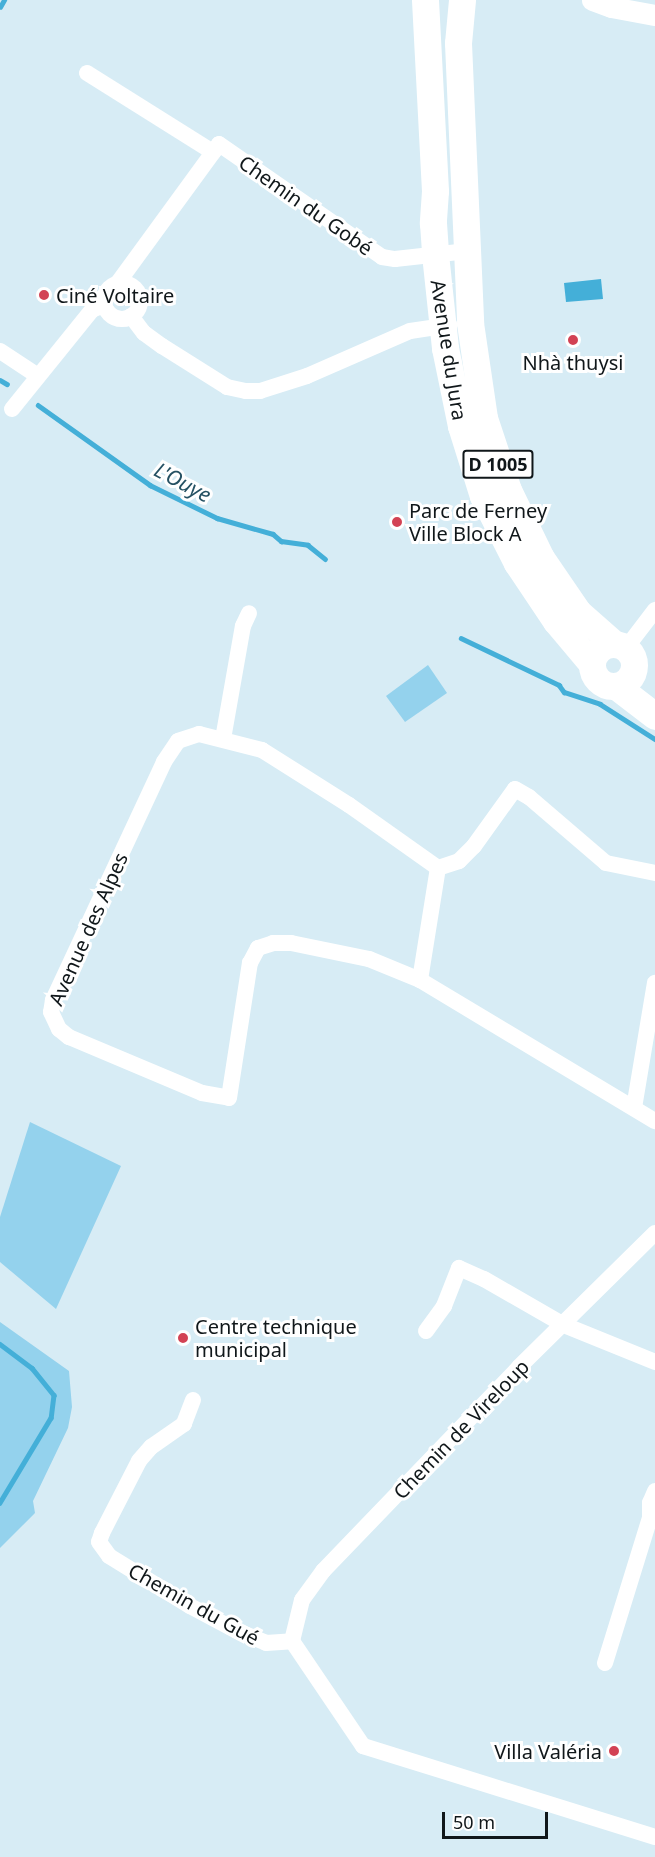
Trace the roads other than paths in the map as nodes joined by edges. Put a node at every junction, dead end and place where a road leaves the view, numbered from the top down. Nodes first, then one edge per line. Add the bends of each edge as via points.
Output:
1 (425, 0) edge
2 (462, 0) edge
3 (592, 0) edge
4 (655, 15) edge
5 (87, 73) dead end
6 (216, 148) junction
7 (468, 251) junction
8 (435, 254) junction
9 (117, 284) junction
10 (104, 305) junction
11 (131, 316) junction
12 (470, 323) junction
13 (442, 326) junction
14 (0, 351) edge
15 (38, 376) junction
16 (12, 409) dead end
17 (655, 610) edge
18 (249, 613) dead end
19 (624, 650) junction
20 (592, 664) junction
21 (655, 681) edge
22 (616, 686) junction
23 (655, 716) edge
24 (223, 739) junction
25 (438, 868) junction
26 (655, 873) edge
27 (420, 980) junction
28 (655, 983) edge
29 (634, 1108) junction
30 (655, 1121) edge
31 (655, 1233) edge
32 (564, 1325) junction
33 (426, 1331) dead end
34 (655, 1362) edge
35 (193, 1400) dead end
36 (655, 1491) edge
37 (292, 1641) junction
38 (604, 1663) dead end
39 (655, 1837) edge

1 - 8 main road, Avenue du Jura / D 1005
2 - 7 main road, Avenue du Jura / D 1005 via 458,43
3 - 4 street
5 - 6 street, Chemin du Gobé
6 - 8 street, Chemin du Gobé via 382,257
6 - 9 street
7 - 8 street, Chemin du Gobé
7 - 12 main road, Avenue du Jura / D 1005
8 - 13 main road, Avenue du Jura / D 1005
9 - 10 street via 107,290
9 - 11 street via 128,283 140,295 140,304
10 - 11 street via 117,318
10 - 15 street via 92,310
11 - 13 street via 144,333 162,346 227,387 246,391 281,385 401,334
12 - 13 street
12 - 19 main road, Avenue du Jura / D 1005 via 484,418 508,490 541,558 564,594 586,621
13 - 20 main road, Avenue du Jura / D 1005 via 461,426 488,506 534,591
14 - 15 street
15 - 16 street
17 - 19 street
18 - 24 street via 243,626
19 - 20 main road via 598,649
19 - 21 main road, Avenue du Jura / D 1005
19 - 22 main road via 634,666 629,678
20 - 22 main road, D 1005 via 597,679
22 - 23 main road, D 1005
24 - 25 street, Avenue des Alpes via 262,750 291,767
24 - 27 street, Avenue des Alpes via 199,734 178,741 164,762 53,1000 51,1012 59,1029 69,1037 202,1093 229,1098 250,963 258,948 291,943 369,959
25 - 26 street via 459,861 474,846 515,789 606,863
25 - 27 street
27 - 29 street, Avenue des Alpes
28 - 29 street
29 - 30 street, Avenue des Alpes
31 - 32 street, Chemin de Vireloup
32 - 33 street via 459,1268 444,1306
32 - 34 street
32 - 37 street, Chemin de Vireloup via 323,1571 302,1600
35 - 37 street, Chemin du Gué via 184,1424 151,1447 139,1461 99,1542 109,1556 237,1631 266,1644
36 - 38 street
37 - 39 street via 363,1746

